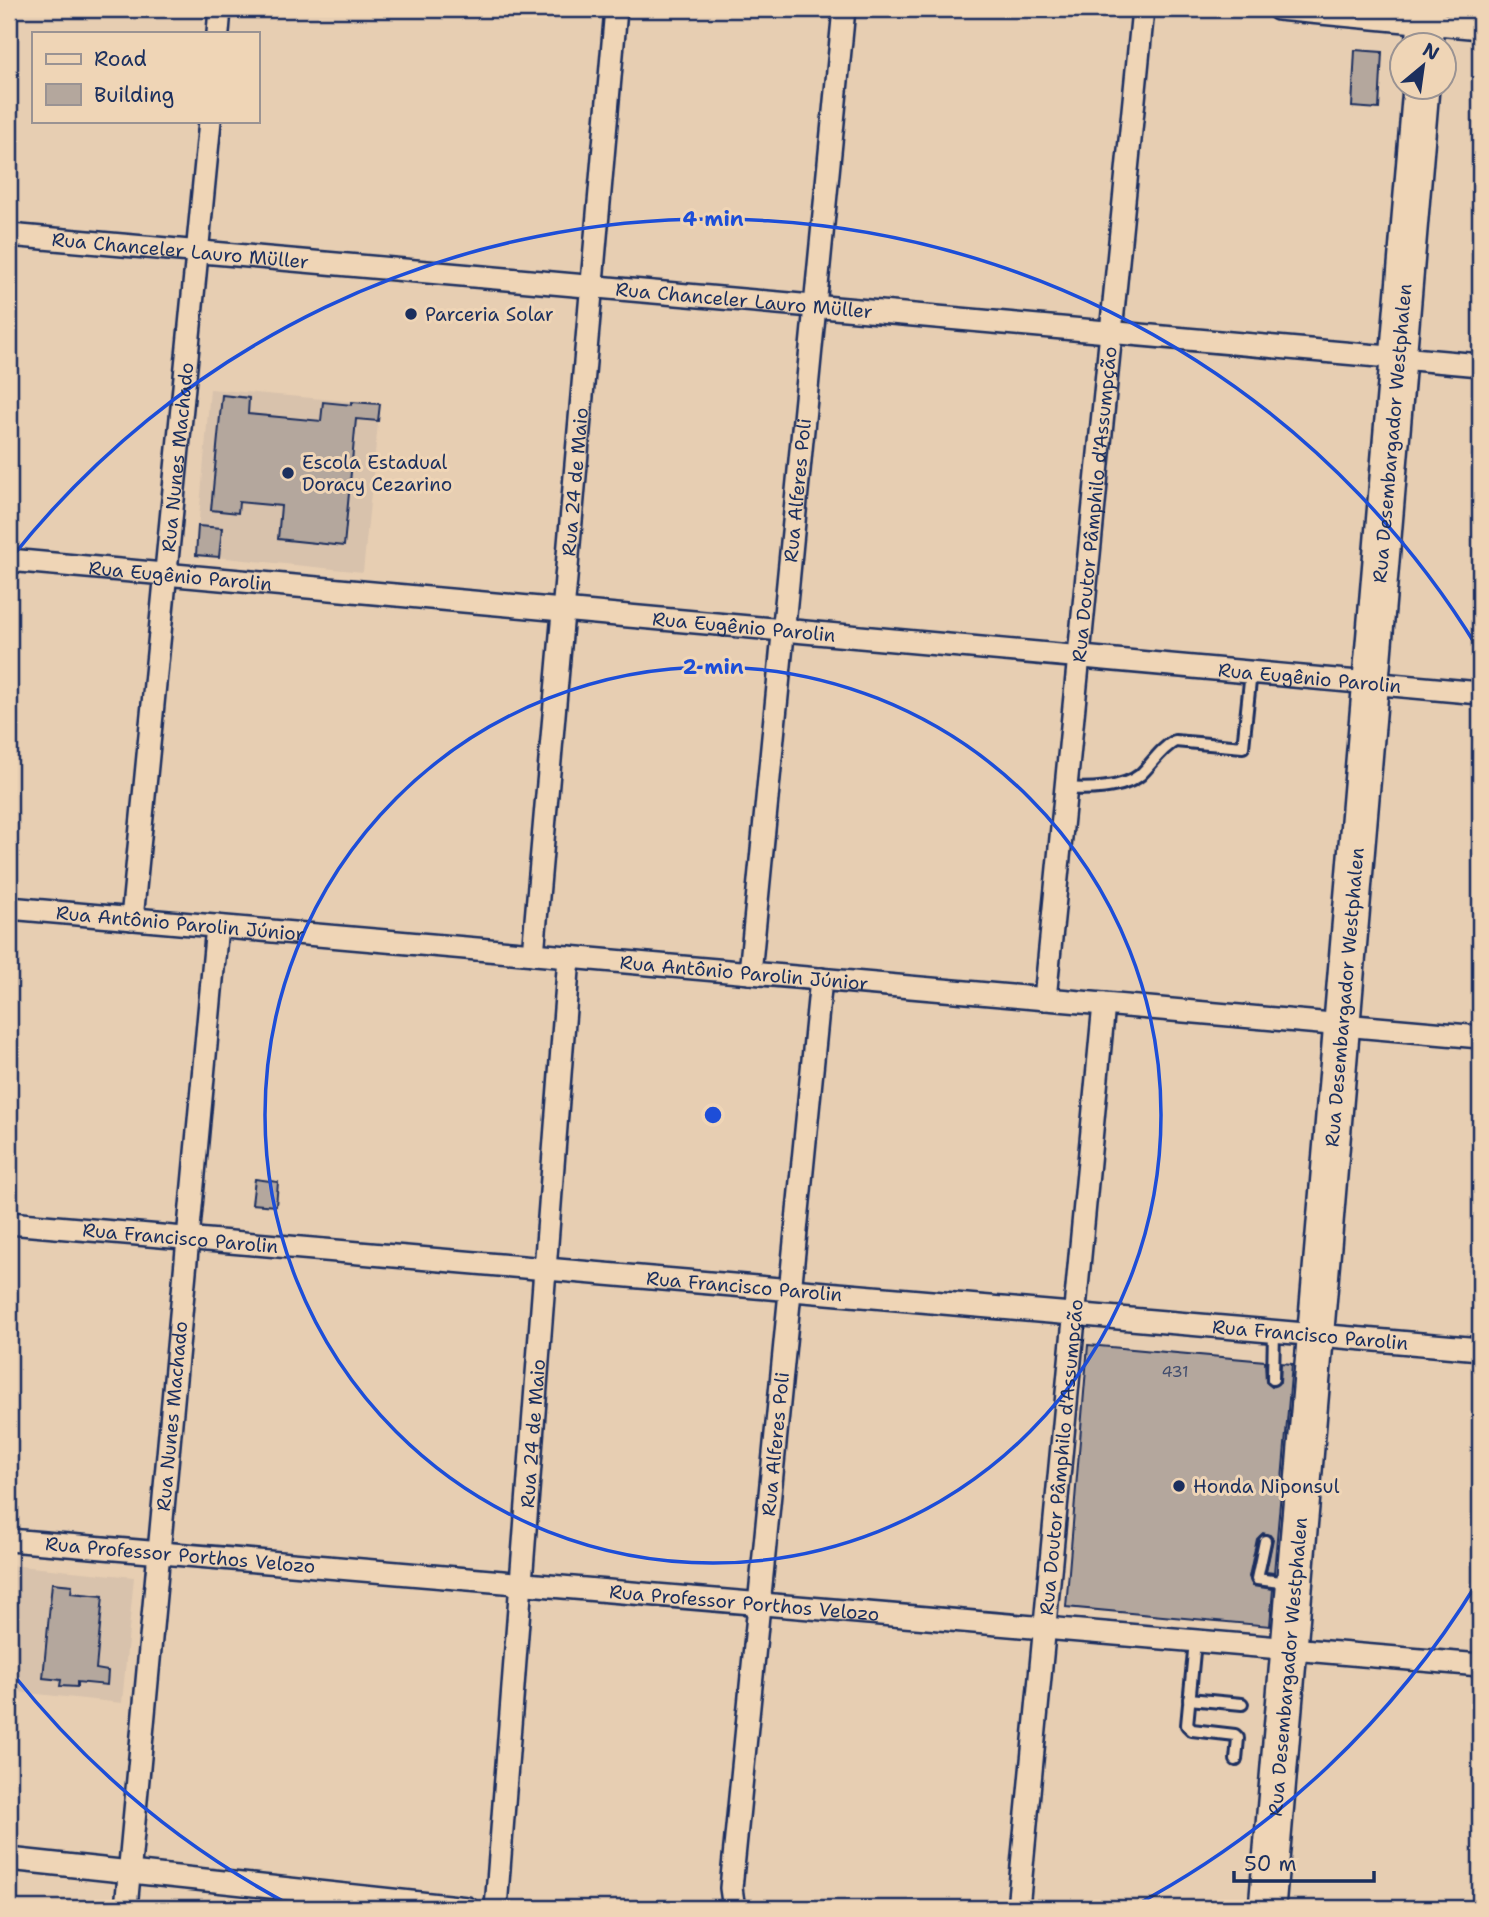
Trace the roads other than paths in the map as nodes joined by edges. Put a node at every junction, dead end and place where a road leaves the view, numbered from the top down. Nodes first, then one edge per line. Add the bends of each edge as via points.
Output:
1 (220, 9) edge
2 (615, 9) edge
3 (844, 9) edge
4 (1143, 9) edge
5 (1278, 9) edge
6 (1426, 26) edge
7 (1480, 27) edge
8 (218, 32) edge
9 (1420, 102) edge
10 (209, 122) edge
11 (9, 234) edge
12 (197, 251) junction
13 (591, 286) junction
14 (814, 306) junction
15 (1111, 332) junction
16 (1398, 358) junction
17 (1480, 365) edge
18 (9, 560) edge
19 (165, 574) junction
20 (563, 610) junction
21 (783, 630) junction
22 (1079, 657) junction
23 (1251, 672) junction
24 (1370, 683) junction
25 (1480, 693) edge
26 (1066, 788) junction
27 (9, 908) edge
28 (132, 919) junction
29 (217, 926) junction
30 (533, 954) junction
31 (569, 957) junction
32 (750, 973) junction
33 (821, 979) junction
34 (1045, 999) junction
35 (1104, 1004) junction
36 (1342, 1025) junction
37 (1480, 1037) edge
38 (9, 1223) edge
39 (188, 1239) junction
40 (545, 1269) junction
41 (790, 1290) junction
42 (1075, 1314) junction
43 (1274, 1331) junction
44 (1315, 1335) junction
45 (1480, 1349) edge
46 (1273, 1379) dead end
47 (9, 1540) edge
48 (1265, 1541) dead end
49 (159, 1553) junction
50 (521, 1584) junction
51 (1294, 1584) junction
52 (759, 1604) junction
53 (1044, 1628) junction
54 (1195, 1641) junction
55 (1289, 1649) junction
56 (1480, 1665) edge
57 (1189, 1699) junction
58 (1242, 1704) dead end
59 (1236, 1760) dead end
60 (9, 1858) edge
61 (130, 1872) junction
62 (282, 1898) edge
63 (403, 1905) edge
64 (126, 1908) edge
65 (467, 1908) edge
66 (496, 1908) edge
67 (736, 1908) edge
68 (1018, 1908) edge
69 (1267, 1908) edge

1 - 8 street
2 - 13 street, Rua 24 de Maio
3 - 14 street, Rua Alferes Poli
4 - 15 street, Rua Doutor Pâmphilo d'Assumpção
5 - 6 street
6 - 7 street
9 - 16 main road, Rua Desembargador Westphalen
10 - 12 street, Rua Nunes Machado
11 - 12 street, Rua Chanceler Lauro Müller
12 - 13 street, Rua Chanceler Lauro Müller
12 - 19 street, Rua Nunes Machado
13 - 14 street, Rua Chanceler Lauro Müller
13 - 20 street, Rua 24 de Maio
14 - 15 street, Rua Chanceler Lauro Müller
14 - 21 street, Rua Alferes Poli
15 - 16 street, Rua Chanceler Lauro Müller
15 - 22 street, Rua Doutor Pâmphilo d'Assumpção
16 - 17 street, Rua Chanceler Lauro Müller
16 - 24 main road, Rua Desembargador Westphalen
18 - 19 street, Rua Eugênio Parolin
19 - 20 street, Rua Eugênio Parolin
19 - 28 street, Rua Nunes Machado
20 - 21 street, Rua Eugênio Parolin
20 - 30 street, Rua 24 de Maio
21 - 22 street, Rua Eugênio Parolin
21 - 32 street, Rua Alferes Poli
22 - 23 street, Rua Eugênio Parolin
22 - 26 street, Rua Doutor Pâmphilo d'Assumpção
23 - 24 street, Rua Eugênio Parolin
23 - 26 lane via 1243,747 1175,741 1138,777 1090,790
24 - 25 street, Rua Eugênio Parolin
24 - 36 main road, Rua Desembargador Westphalen
26 - 34 street, Rua Doutor Pâmphilo d'Assumpção
27 - 28 street, Rua Antônio Parolin Júnior
28 - 29 street, Rua Antônio Parolin Júnior
29 - 30 street, Rua Antônio Parolin Júnior
29 - 39 street, Rua Nunes Machado
30 - 31 street, Rua Antônio Parolin Júnior
31 - 32 street, Rua Antônio Parolin Júnior
31 - 40 street, Rua 24 de Maio
32 - 33 street, Rua Antônio Parolin Júnior
33 - 34 street, Rua Antônio Parolin Júnior
33 - 41 street, Rua Alferes Poli
34 - 35 street, Rua Antônio Parolin Júnior
35 - 36 street, Rua Antônio Parolin Júnior
35 - 42 street, Rua Doutor Pâmphilo d'Assumpção
36 - 37 street, Rua Antônio Parolin Júnior
36 - 44 main road, Rua Desembargador Westphalen
38 - 39 street, Rua Francisco Parolin
39 - 40 street, Rua Francisco Parolin
39 - 49 street, Rua Nunes Machado
40 - 41 street, Rua Francisco Parolin
40 - 50 street, Rua 24 de Maio
41 - 42 street, Rua Francisco Parolin
41 - 52 street, Rua Alferes Poli
42 - 43 street, Rua Francisco Parolin
42 - 53 street, Rua Doutor Pâmphilo d'Assumpção
43 - 44 street, Rua Francisco Parolin
43 - 46 lane
44 - 45 street, Rua Francisco Parolin
44 - 51 main road, Rua Desembargador Westphalen
47 - 49 street, Rua Professor Porthos Velozo
48 - 51 lane via 1257,1579
49 - 50 street, Rua Professor Porthos Velozo
49 - 61 street, Rua Nunes Machado
50 - 52 street, Rua Professor Porthos Velozo
50 - 66 street, Rua 24 de Maio
51 - 55 main road, Rua Desembargador Westphalen
52 - 53 street, Rua Professor Porthos Velozo
52 - 67 street, Rua Alferes Poli via 731,1888
53 - 54 street, Rua Professor Porthos Velozo
53 - 68 street, Rua Doutor Pâmphilo d'Assumpção
54 - 55 street, Rua Professor Porthos Velozo
54 - 57 lane
55 - 56 street, Rua Professor Porthos Velozo
55 - 69 main road, Rua Desembargador Westphalen
57 - 58 lane
57 - 59 lane via 1187,1726 1235,1735
60 - 61 street
61 - 62 street
61 - 64 street, Rua Nunes Machado
62 - 63 street
63 - 65 street

